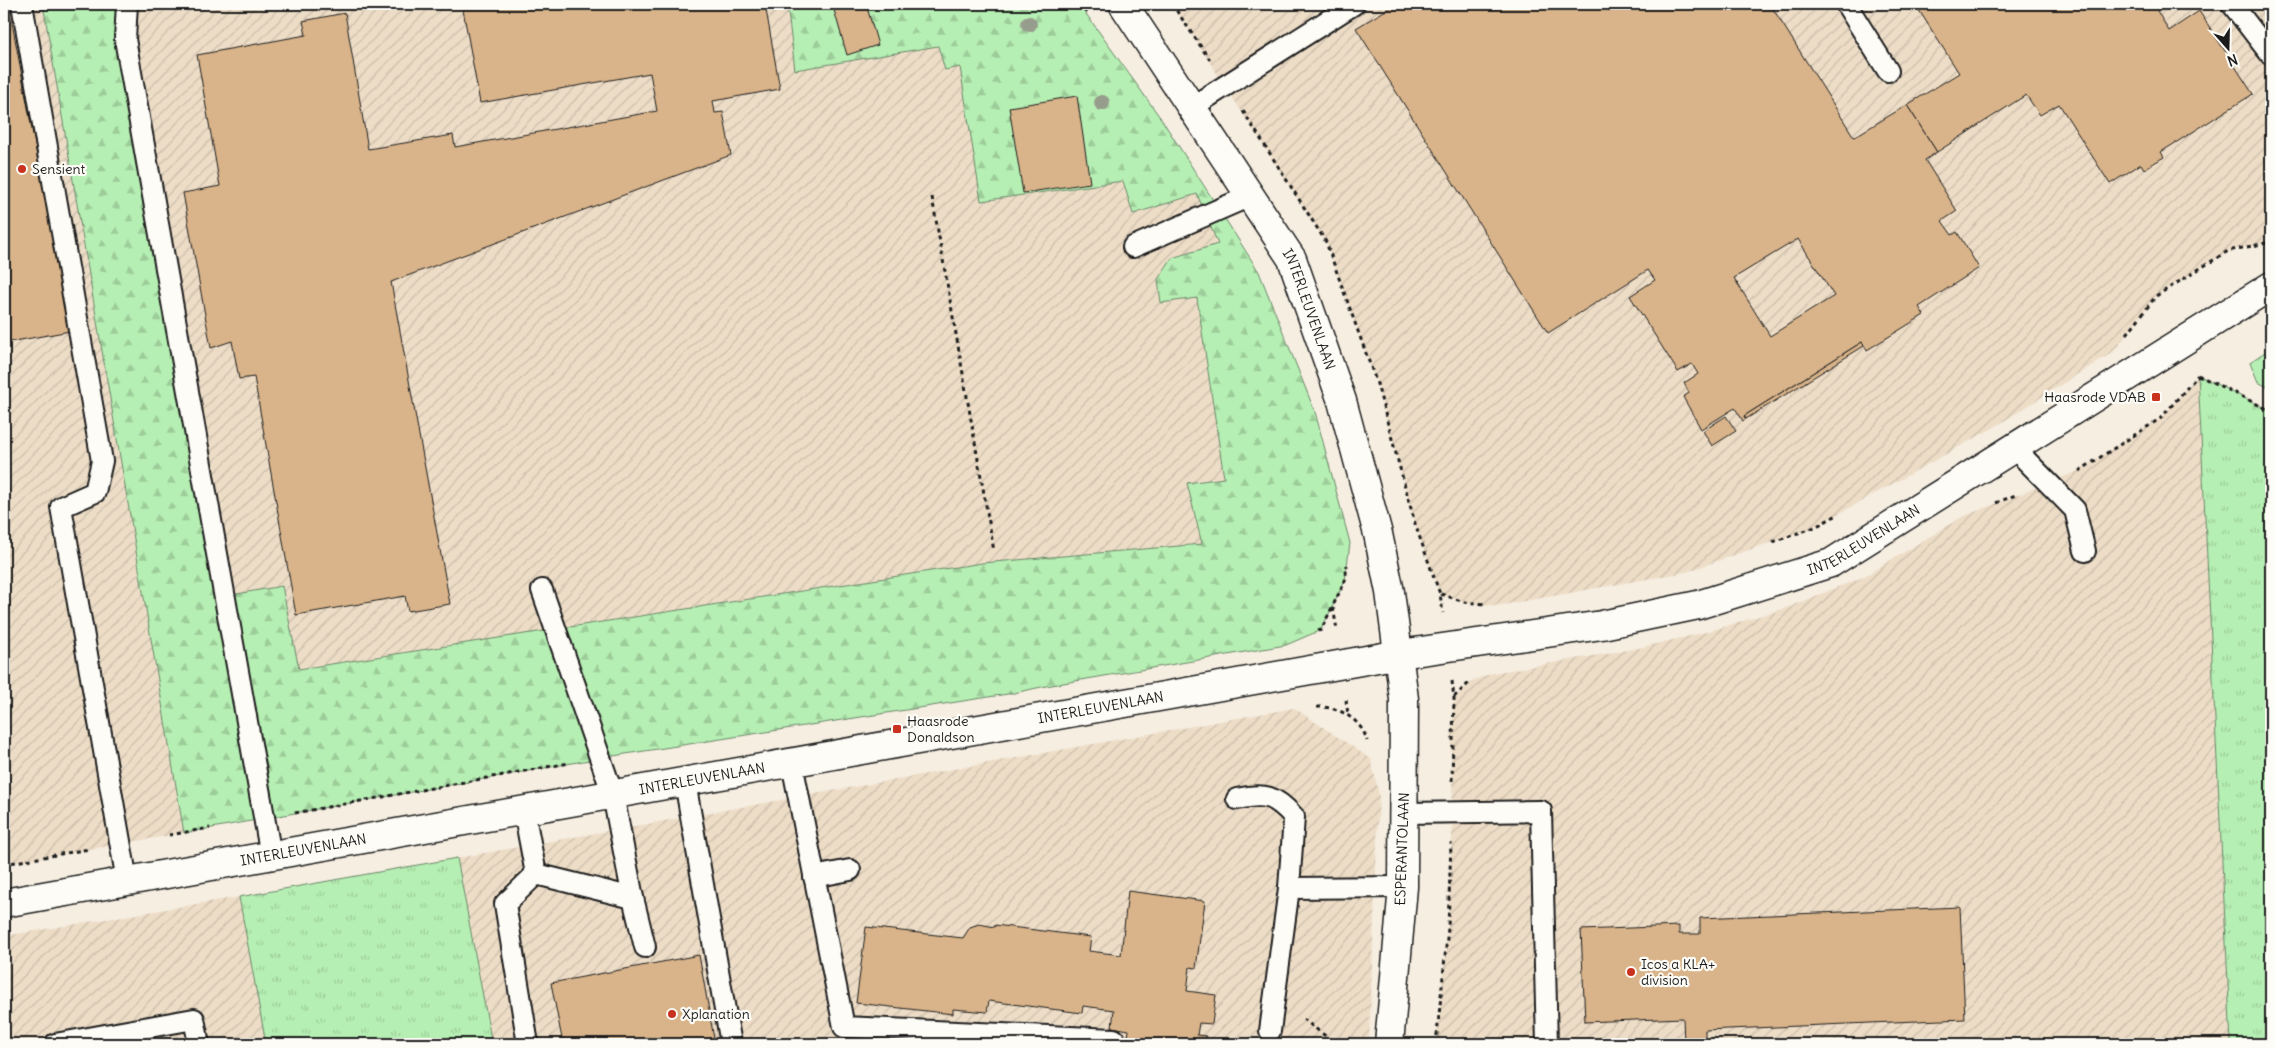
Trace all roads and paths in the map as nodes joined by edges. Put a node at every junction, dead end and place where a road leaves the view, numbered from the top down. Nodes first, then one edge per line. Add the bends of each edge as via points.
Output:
1 (22, 4) edge
2 (126, 4) edge
3 (1079, 4) edge
4 (1123, 4) edge
5 (1354, 4) edge
6 (1846, 4) edge
7 (2232, 4) edge
8 (1091, 19) dead end
9 (2271, 56) edge
10 (1888, 72) dead end
11 (1192, 107) junction
12 (1250, 196) junction
13 (932, 197) dead end
14 (2271, 242) edge
15 (1133, 246) dead end
16 (2271, 286) edge
17 (2124, 338) dead end
18 (2014, 448) junction
19 (1840, 513) dead end
20 (1769, 543) dead end
21 (994, 551) dead end
22 (2085, 551) dead end
23 (1348, 562) dead end
24 (542, 590) dead end
25 (1440, 594) dead end
26 (1489, 605) dead end
27 (1312, 634) dead end
28 (1400, 654) junction
29 (792, 763) junction
30 (685, 782) junction
31 (613, 795) junction
32 (1237, 798) dead end
33 (524, 811) junction
34 (1405, 813) junction
35 (271, 856) junction
36 (850, 870) dead end
37 (536, 874) junction
38 (814, 877) junction
39 (127, 882) junction
40 (1403, 887) junction
41 (1289, 888) junction
42 (633, 898) junction
43 (4, 904) edge
44 (645, 947) dead end
45 (1275, 998) junction
46 (1270, 1032) dead end
47 (1114, 1039) dead end
48 (55, 1044) edge
49 (198, 1044) edge
50 (528, 1044) edge
51 (731, 1044) edge
52 (1336, 1044) edge
53 (1389, 1044) edge
54 (1547, 1044) edge

1 - 39 lane via 102,461 95,492 61,507
2 - 35 lane via 125,39
3 - 8 path
4 - 11 street, INTERLEUVENLAAN
5 - 11 lane
6 - 10 lane
7 - 9 lane
11 - 12 street, INTERLEUVENLAAN
12 - 15 lane
12 - 28 street, INTERLEUVENLAAN via 1292,259 1342,401 1378,534
13 - 21 path
14 - 17 path via 2228,251 2156,296
16 - 18 street, INTERLEUVENLAAN
18 - 22 lane via 2075,510
18 - 28 street, INTERLEUVENLAAN via 1831,563 1698,605 1602,624
19 - 20 path via 1815,527
23 - 27 path via 1345,581 1333,607 1320,630
24 - 31 lane
25 - 26 path via 1464,602
28 - 29 street, INTERLEUVENLAAN
28 - 34 street, ESPERANTOLAAN via 1404,699
29 - 30 street, INTERLEUVENLAAN
29 - 38 lane
30 - 31 street, INTERLEUVENLAAN
30 - 51 lane
31 - 33 street, INTERLEUVENLAAN
31 - 42 lane
32 - 41 lane via 1258,794 1281,803 1294,817
33 - 35 street, INTERLEUVENLAAN
33 - 37 lane
34 - 40 street, ESPERANTOLAAN
34 - 54 lane via 1541,811
35 - 39 street, INTERLEUVENLAAN
36 - 38 lane
37 - 42 lane
37 - 50 lane via 504,904
38 - 47 lane via 844,1027
39 - 43 street, INTERLEUVENLAAN
40 - 41 lane
40 - 53 street, ESPERANTOLAAN
41 - 45 lane
42 - 44 lane
45 - 46 lane
45 - 52 path
48 - 49 lane via 194,1019

